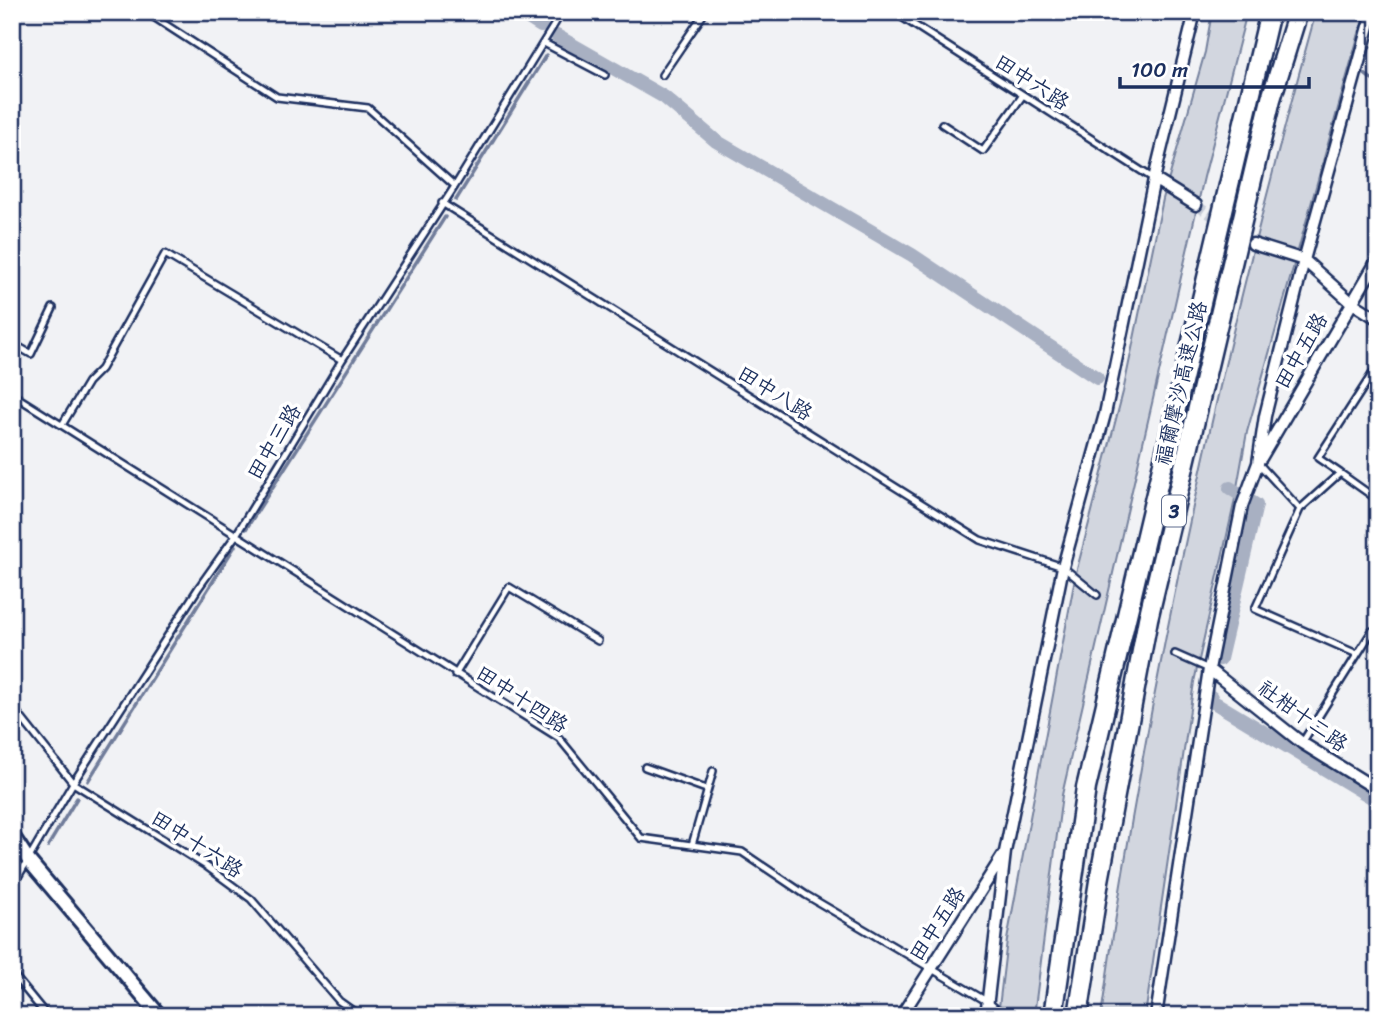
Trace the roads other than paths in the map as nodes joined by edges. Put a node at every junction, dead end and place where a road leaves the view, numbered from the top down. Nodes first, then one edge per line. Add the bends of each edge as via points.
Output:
1 (146, 12) edge
2 (542, 12) edge
3 (562, 12) edge
4 (705, 12) edge
5 (1269, 12) edge
6 (1298, 12) edge
7 (1373, 12) edge
8 (898, 13) edge
9 (1194, 13) edge
10 (556, 21) junction
11 (544, 43) junction
12 (605, 75) dead end
13 (662, 75) dead end
14 (1023, 95) junction
15 (942, 124) dead end
16 (1153, 178) junction
17 (455, 186) junction
18 (442, 203) junction
19 (1196, 205) tunnel mouth
20 (1253, 244) tunnel mouth
21 (1378, 259) edge
22 (1304, 260) junction
23 (1351, 302) junction
24 (53, 308) dead end
25 (1378, 319) edge
26 (12, 343) edge
27 (342, 360) junction
28 (1378, 365) edge
29 (12, 394) edge
30 (62, 425) junction
31 (1258, 463) junction
32 (1340, 472) junction
33 (1378, 500) edge
34 (1300, 509) junction
35 (236, 535) junction
36 (1063, 566) junction
37 (1097, 594) dead end
38 (1372, 631) dead end
39 (598, 641) dead end
40 (1175, 653) dead end
41 (1357, 654) junction
42 (1209, 669) junction
43 (455, 675) junction
44 (12, 706) edge
45 (1302, 743) junction
46 (645, 767) dead end
47 (713, 771) dead end
48 (73, 783) junction
49 (706, 789) junction
50 (1378, 790) edge
51 (12, 835) edge
52 (692, 845) junction
53 (1005, 852) junction
54 (29, 861) junction
55 (12, 887) edge
56 (930, 970) junction
57 (12, 974) edge
58 (988, 1002) junction
59 (47, 1016) edge
60 (160, 1016) edge
61 (360, 1016) edge
62 (901, 1016) edge
63 (986, 1016) edge
64 (1005, 1016) edge
65 (1053, 1016) edge
66 (1078, 1016) edge
67 (1156, 1016) edge

1 - 17 lane via 277,97 368,108
2 - 10 lane
3 - 10 lane, 田中三路
4 - 13 lane
5 - 65 highway, 福爾摩沙高速公路 / 3 via 1086,788
6 - 66 highway, 福爾摩沙高速公路 / 3 via 1271,99 1148,619
7 - 22 street
8 - 14 lane, 田中六路
9 - 16 street
10 - 11 lane, 田中三路
11 - 12 lane
11 - 17 lane, 田中三路
14 - 15 lane via 983,151
14 - 16 lane, 田中六路
16 - 19 street
16 - 36 street via 1105,414
17 - 18 lane, 田中三路
18 - 27 lane, 田中三路
18 - 36 lane, 田中八路 via 980,540
20 - 22 street
21 - 23 street, 田中五路
22 - 23 street
22 - 31 street via 1265,416
23 - 25 street
23 - 31 street, 田中五路
24 - 26 lane via 31,354
27 - 30 lane via 165,254 102,369 88,382
27 - 35 lane, 田中三路
28 - 32 lane via 1318,458
29 - 30 lane, 田中十四路
30 - 35 lane, 田中十四路
31 - 34 lane
31 - 42 street via 1242,506
32 - 33 lane
32 - 34 lane
34 - 41 lane via 1255,609
35 - 43 lane, 田中十四路
35 - 48 lane, 田中三路
36 - 37 lane, 田中八路
36 - 53 street
38 - 41 lane
39 - 43 lane via 509,587
40 - 42 lane
41 - 45 lane
42 - 45 street, 社柑十二路
42 - 67 street
43 - 52 lane, 田中十四路 via 559,738 641,838
44 - 48 lane, 田中十六路
45 - 50 street, 社柑十二路
46 - 49 lane
47 - 49 lane
48 - 54 lane, 田中三路
48 - 61 lane, 田中十六路 via 251,899 338,1001
49 - 52 lane
51 - 54 street
52 - 56 lane, 田中十四路 via 742,852
53 - 56 street, 田中五路
53 - 58 street
54 - 55 lane, 田中三路
54 - 60 street
56 - 58 lane, 田中十四路
56 - 62 street, 田中五路
57 - 59 lane
58 - 63 street
58 - 64 lane, 田中十四路

